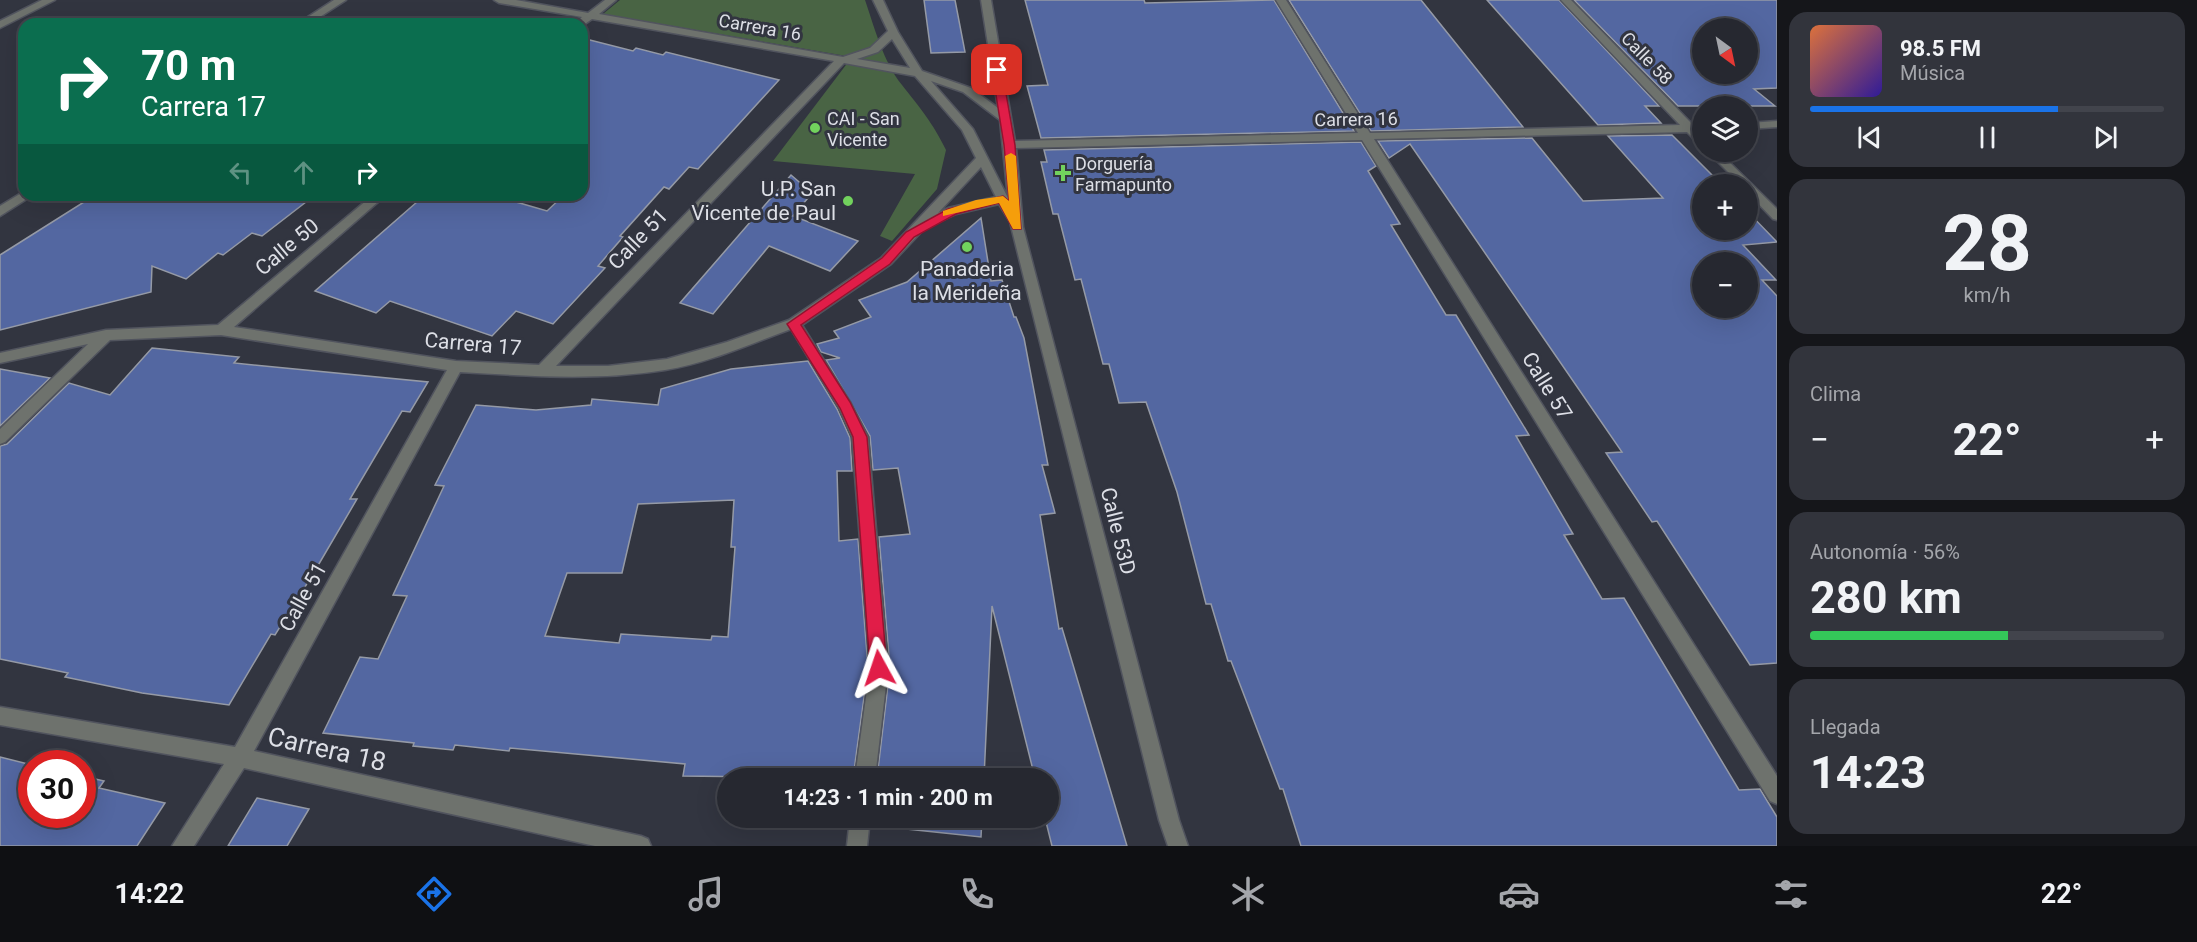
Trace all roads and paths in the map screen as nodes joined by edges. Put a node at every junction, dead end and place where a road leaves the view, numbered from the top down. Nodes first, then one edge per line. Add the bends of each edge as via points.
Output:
1 (50, 0) edge
2 (341, 0) edge
3 (499, 0) edge
4 (611, 0) edge
5 (878, 0) edge
6 (987, 0) edge
7 (1281, 0) edge
8 (1566, 0) edge
9 (590, 15) junction
10 (312, 18) edge
11 (587, 18) edge
12 (0, 25) edge
13 (893, 32) junction
14 (841, 60) junction
15 (918, 73) junction
16 (1004, 117) junction
17 (1692, 124) edge
18 (1777, 124) edge
19 (1758, 125) edge
20 (1692, 128) edge
21 (1366, 137) junction
22 (1010, 145) junction
23 (981, 159) junction
24 (1723, 162) edge
25 (1736, 174) edge
26 (1758, 196) edge
27 (1003, 199) junction
28 (18, 201) edge
29 (373, 201) edge
30 (0, 212) edge
31 (1777, 216) edge
32 (1017, 227) junction
33 (910, 235) junction
34 (794, 324) junction
35 (221, 330) junction
36 (106, 335) junction
37 (0, 358) edge
38 (456, 366) junction
39 (542, 371) junction
40 (0, 438) edge
41 (0, 716) edge
42 (240, 757) junction
43 (866, 768) edge
44 (1777, 794) edge
45 (859, 828) edge
46 (182, 846) edge
47 (641, 846) edge
48 (857, 846) edge
49 (1178, 846) edge

1 - 12 street
2 - 10 street
3 - 9 street, Carrera 16
4 - 9 street
5 - 13 street, Calle 53D
6 - 16 street, Calle 53D
7 - 21 street, Calle 57
8 - 17 street, Calle 58
9 - 11 street
9 - 14 street, Carrera 16
13 - 14 street via 874,50
13 - 15 street, Calle 53D
14 - 15 street, Carrera 16
14 - 39 street, Calle 51
15 - 16 street, Carrera 16 via 967,90
15 - 23 street, Calle 53D via 967,129
16 - 22 street, Calle 53D
18 - 19 street
20 - 21 street, Carrera 16
21 - 22 street, Carrera 16
21 - 44 street, Calle 57
22 - 32 street, Calle 53D
23 - 27 street, Calle 53D
23 - 33 street, Carrera 17
24 - 25 street
26 - 31 street
27 - 32 street, Calle 53D
27 - 33 street, Carrera 17 via 952,211
28 - 30 street
29 - 35 street, Calle 50
32 - 49 street, Calle 53D
33 - 34 street, Carrera 17 via 886,261
34 - 39 street, Carrera 17 via 667,364 608,371
34 - 43 street via 860,437 879,668
35 - 36 street, Carrera 17
35 - 38 street, Carrera 17
36 - 37 street, Carrera 17
36 - 40 street
38 - 39 street, Carrera 17
38 - 42 street, Calle 51
41 - 42 street, Carrera 18
42 - 46 street, Calle 51
42 - 47 street, Carrera 18
45 - 48 street

